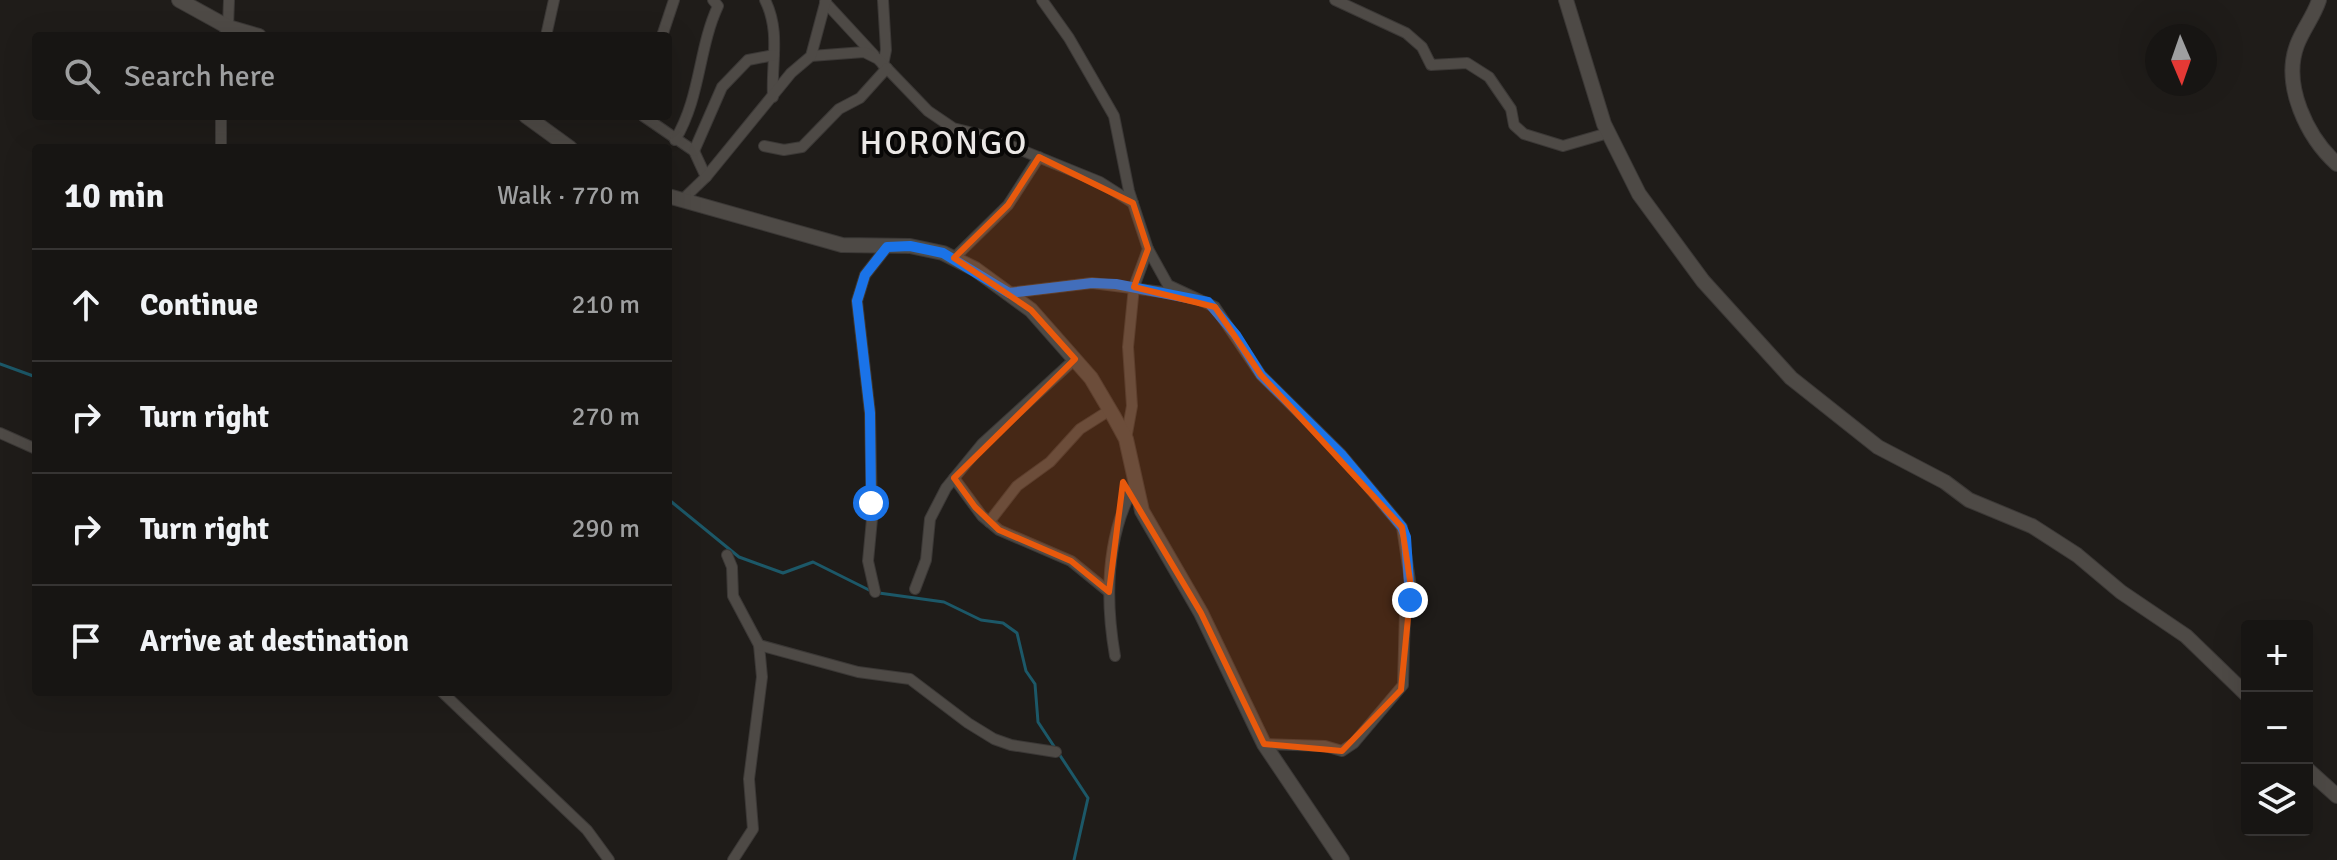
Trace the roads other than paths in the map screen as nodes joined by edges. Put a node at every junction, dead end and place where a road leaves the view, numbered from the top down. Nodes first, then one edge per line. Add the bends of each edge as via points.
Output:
1 (179, 0) edge
2 (229, 0) edge
3 (554, 0) edge
4 (674, 0) edge
5 (713, 0) edge
6 (765, 0) edge
7 (883, 0) edge
8 (1042, 0) edge
9 (1335, 0) edge
10 (1566, 0) edge
11 (2319, 0) edge
12 (826, 1) edge
13 (226, 32) edge
14 (547, 32) edge
15 (663, 32) edge
16 (774, 55) junction
17 (811, 56) junction
18 (883, 64) junction
19 (773, 97) junction
20 (221, 120) edge
21 (535, 120) edge
22 (648, 120) edge
23 (1608, 133) junction
24 (675, 140) junction
25 (221, 144) edge
26 (565, 144) edge
27 (764, 146) dead end
28 (694, 151) junction
29 (1039, 157) junction
30 (2337, 164) edge
31 (706, 177) junction
32 (675, 199) edge
33 (1133, 203) junction
34 (887, 247) junction
35 (1148, 249) junction
36 (954, 258) junction
37 (1134, 287) junction
38 (1009, 293) junction
39 (1183, 294) junction
40 (1075, 359) junction
41 (1110, 410) junction
42 (0, 433) edge
43 (1126, 439) junction
44 (32, 447) edge
45 (954, 478) junction
46 (1135, 484) junction
47 (989, 522) junction
48 (727, 555) dead end
49 (915, 589) dead end
50 (875, 592) dead end
51 (1109, 592) junction
52 (759, 645) junction
53 (1115, 656) dead end
54 (2244, 692) edge
55 (446, 696) edge
56 (1264, 744) junction
57 (1056, 752) dead end
58 (2313, 774) edge
59 (2337, 796) edge
60 (609, 860) edge
61 (733, 860) edge
62 (1342, 860) edge

1 - 13 street
2 - 13 street
3 - 14 street
4 - 15 street
5 - 24 street via 718,6 695,96
6 - 16 street via 774,26
7 - 18 street
8 - 33 street via 1114,116
9 - 23 street via 1406,33 1431,65 1467,63 1489,77 1524,134 1563,146
10 - 23 street
11 - 30 street via 2296,48 2292,74 2307,124
12 - 17 street
12 - 18 street
16 - 19 street
16 - 28 street via 748,60 722,87
17 - 18 street via 856,51
17 - 19 street
18 - 27 street via 860,98 839,109 802,147
18 - 29 street via 939,120
19 - 31 street
20 - 25 street
21 - 26 street
22 - 24 street
23 - 54 street via 1639,194 1675,245 1807,392 1878,447 1953,486 1969,500 2032,526 2077,555 2186,636
24 - 28 street
28 - 31 street
29 - 33 street via 1100,182
29 - 36 street via 1008,205
31 - 32 street
32 - 34 street via 842,245
33 - 35 street
34 - 36 street via 931,249
34 - 50 street via 865,275 857,301 870,413 868,561
35 - 37 street
35 - 39 street via 1162,278
36 - 38 street
37 - 38 street via 1092,283
37 - 39 street
37 - 43 street via 1128,347 1132,406
38 - 40 street
39 - 56 street via 1215,307 1261,375 1341,454 1406,537 1411,587 1401,690 1342,751
40 - 41 street
40 - 45 street via 982,444
41 - 43 street
41 - 47 street via 1080,429 1050,462 1017,486
42 - 44 street
43 - 46 street
45 - 47 street
45 - 49 street via 930,519 926,560
46 - 51 street via 1122,508
46 - 56 street via 1142,511 1201,613
47 - 51 street via 1009,536 1071,561
48 - 52 street via 733,596
51 - 53 street
52 - 57 street via 858,672 910,679 994,739
52 - 61 street via 760,702 748,799 753,829
55 - 60 street via 578,820
56 - 62 street
58 - 59 street

